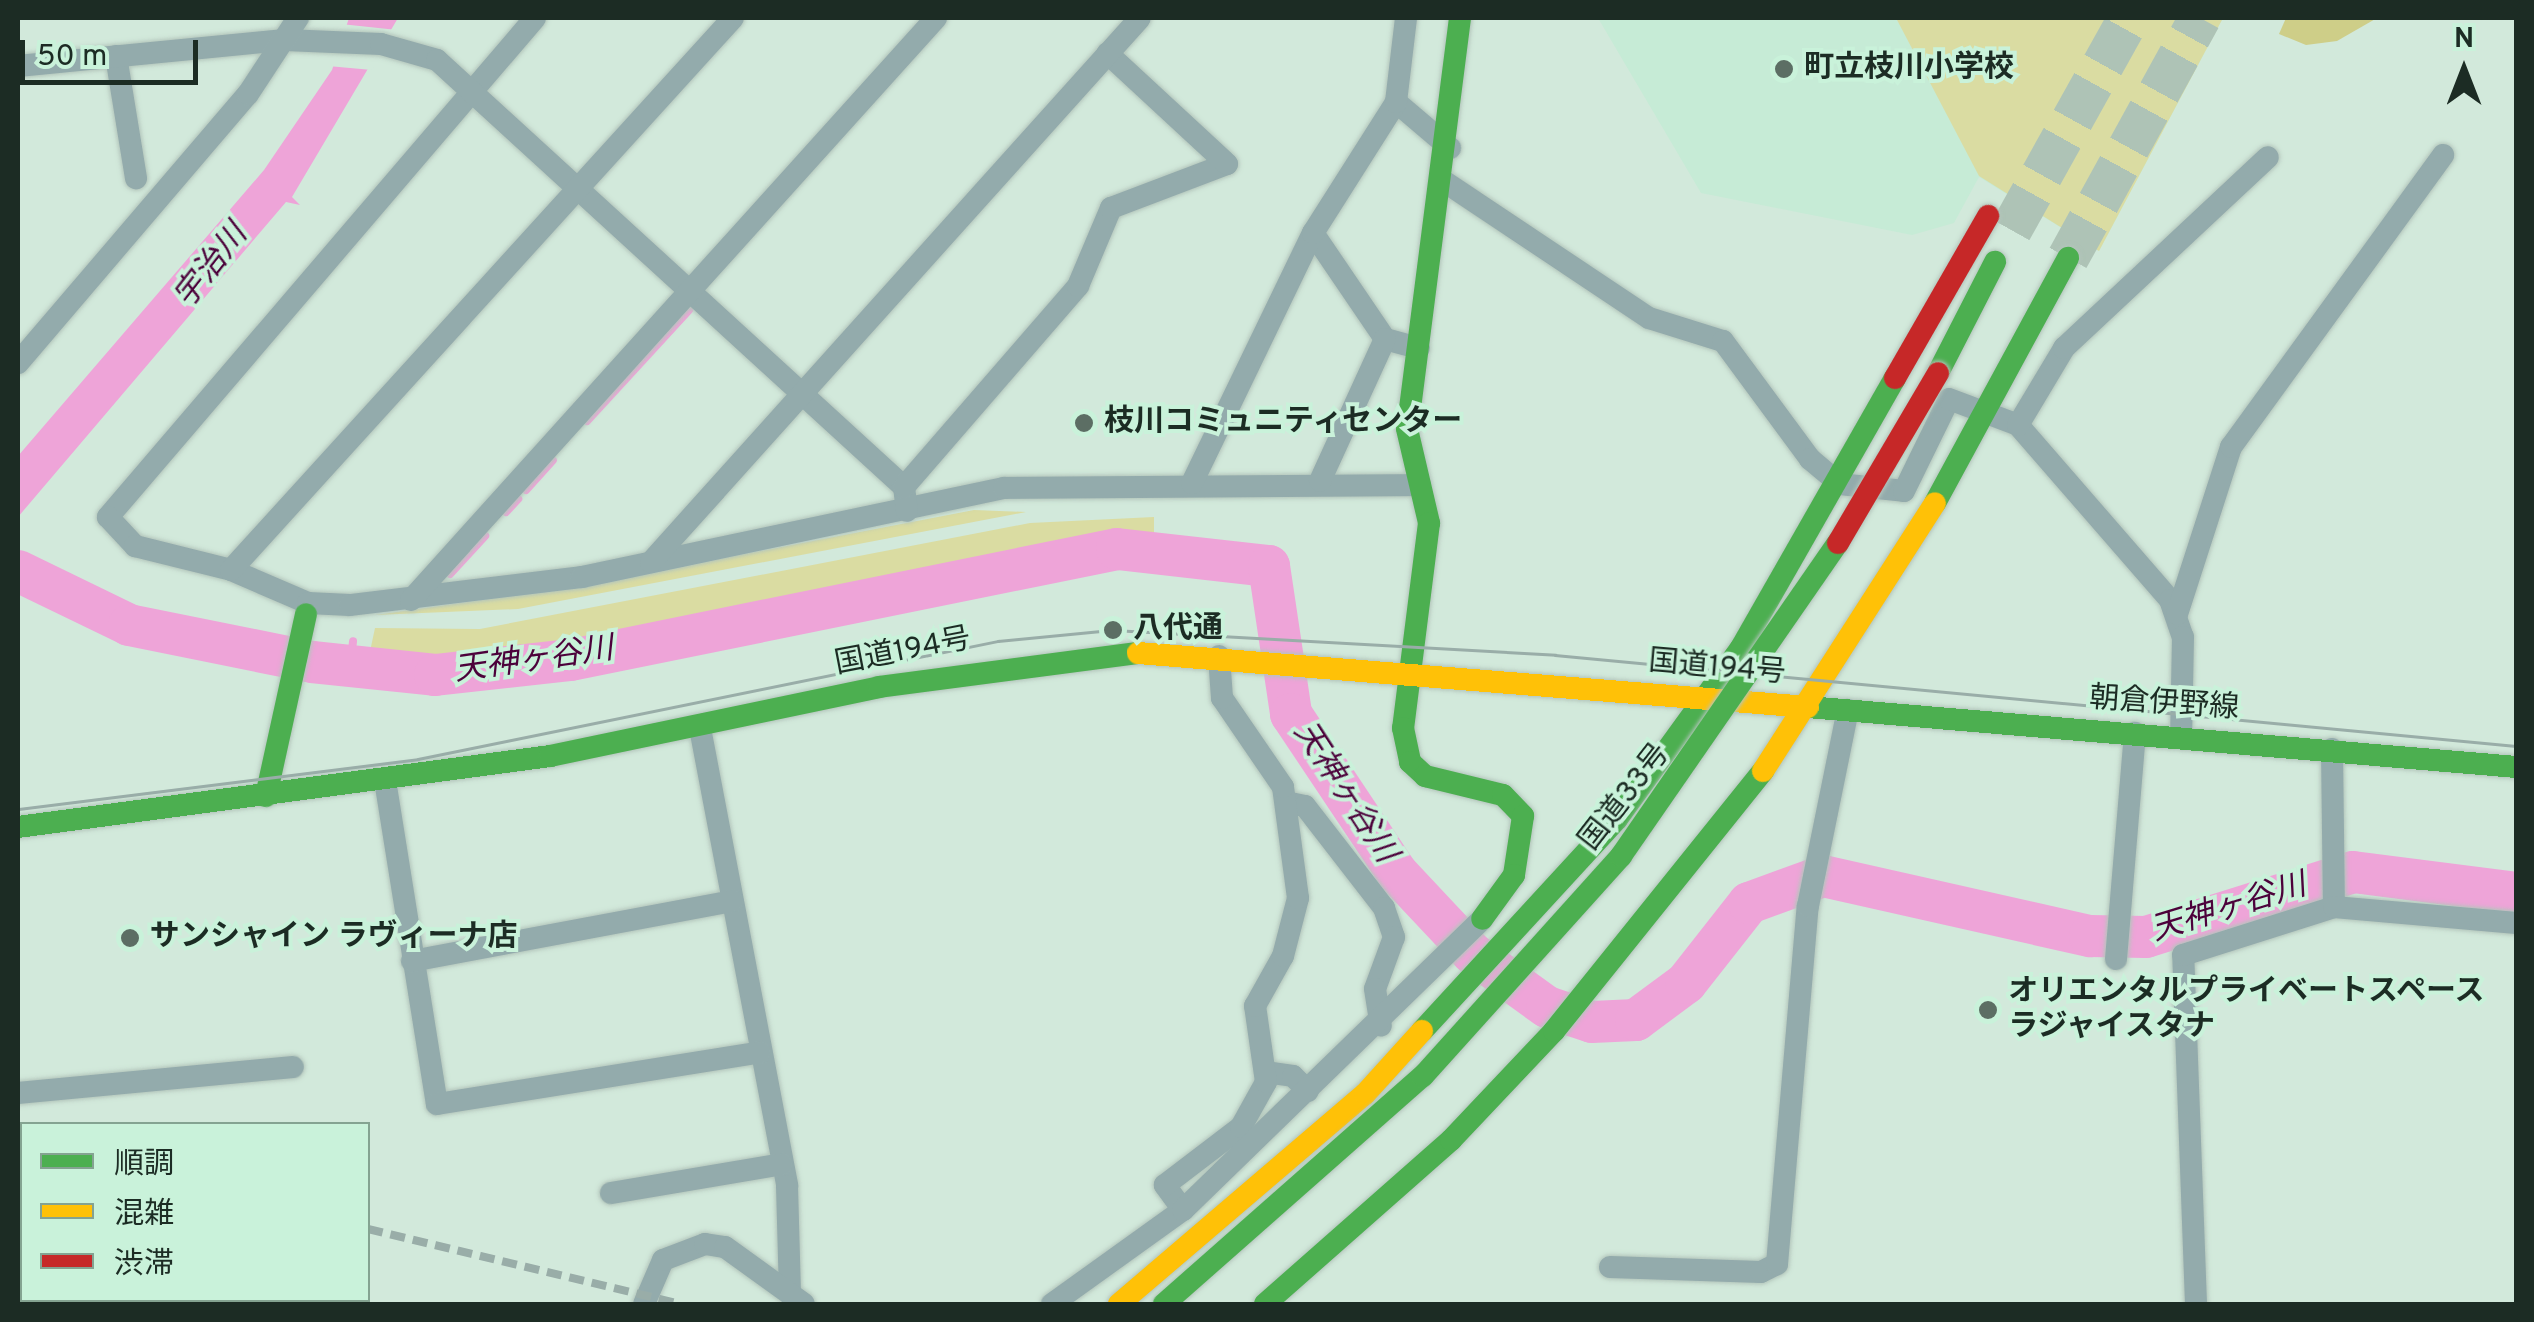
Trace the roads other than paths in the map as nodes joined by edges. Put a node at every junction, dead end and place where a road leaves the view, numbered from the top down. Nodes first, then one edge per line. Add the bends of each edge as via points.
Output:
1 (298, 18) edge
2 (535, 18) edge
3 (733, 18) edge
4 (936, 18) edge
5 (1140, 18) edge
6 (1406, 18) edge
7 (1460, 18) edge
8 (296, 40) junction
9 (1107, 53) junction
10 (116, 56) junction
11 (18, 66) edge
12 (476, 93) junction
13 (1396, 102) junction
14 (1450, 148) junction
15 (2443, 156) dead end
16 (2268, 157) dead end
17 (136, 178) dead end
18 (1446, 182) junction
19 (578, 186) junction
20 (1988, 216) tunnel mouth
21 (2011, 230) tunnel mouth
22 (1313, 233) junction
23 (2068, 258) tunnel mouth
24 (692, 292) junction
25 (1384, 338) junction
26 (1419, 348) junction
27 (18, 363) edge
28 (802, 399) junction
29 (1987, 412) junction
30 (2018, 425) junction
31 (1320, 481) junction
32 (1192, 483) junction
33 (1840, 484) junction
34 (1420, 485) junction
35 (904, 486) junction
36 (908, 511) junction
37 (650, 562) junction
38 (230, 570) junction
39 (411, 600) junction
40 (307, 608) junction
41 (2178, 614) junction
42 (1230, 656) junction
43 (1404, 676) junction
44 (1708, 697) junction
45 (1808, 707) junction
46 (1848, 710) junction
47 (700, 728) junction
48 (2135, 733) junction
49 (2182, 737) junction
50 (2332, 749) junction
51 (2516, 767) edge
52 (384, 780) junction
53 (266, 796) junction
54 (1286, 802) junction
55 (18, 826) edge
56 (2334, 900) junction
57 (732, 902) junction
58 (1482, 919) joint
59 (2516, 923) edge
60 (2115, 956) dead end
61 (412, 961) junction
62 (1381, 1026) junction
63 (760, 1052) junction
64 (293, 1067) dead end
65 (1265, 1072) junction
66 (1308, 1090) junction
67 (18, 1093) edge
68 (782, 1164) junction
69 (611, 1193) dead end
70 (1183, 1210) junction
71 (1610, 1267) dead end
72 (797, 1299) edge
73 (644, 1304) edge
74 (1052, 1304) edge
75 (1119, 1304) edge
76 (1164, 1304) edge
77 (1266, 1304) edge
78 (2196, 1304) edge

1 - 8 street
2 - 12 street
3 - 19 street
4 - 24 street
5 - 9 street
6 - 13 street
7 - 14 main road
8 - 10 street
8 - 12 street via 429,57
8 - 27 street
9 - 28 street
9 - 35 street via 1227,164 1111,208 1078,286
10 - 11 street
10 - 17 street
12 - 19 street
12 - 38 street via 108,516 135,546
13 - 14 street
13 - 22 street
14 - 18 main road
15 - 41 street via 2231,447
16 - 30 street via 2064,348
18 - 26 main road
18 - 33 street via 1649,318 1723,341 1810,460
19 - 24 street
19 - 38 street
20 - 33 main road
21 - 76 main road, 国道33号, bridge via 1938,373 1794,618 1621,856 1423,1076
22 - 25 street
22 - 32 street
23 - 29 main road
24 - 28 street
24 - 39 street
25 - 26 street
25 - 31 street
26 - 34 main road via 1407,428
28 - 35 street
28 - 37 street
29 - 30 street
29 - 33 street via 1958,399 1944,404 1896,496
29 - 45 main road
30 - 41 street
31 - 32 street
31 - 34 street
32 - 36 street via 1046,484
33 - 44 main road
34 - 43 main road via 1428,552
35 - 36 street
36 - 37 street
37 - 39 street
38 - 40 street
39 - 40 street
40 - 53 main road
41 - 49 street
42 - 43 main road, 国道194号
42 - 47 main road, 国道194号 via 1010,663
42 - 54 street via 1222,698
43 - 44 main road, 国道194号
43 - 58 main road via 1410,762 1444,784 1503,795 1524,816 1514,876
44 - 45 main road, 国道194号
44 - 75 main road via 1552,894 1366,1094
45 - 46 main road, 朝倉伊野線
45 - 77 main road via 1620,956 1451,1140
46 - 48 main road, 朝倉伊野線
46 - 71 street via 1808,906 1776,1264 1761,1272
47 - 52 main road, 国道194号
47 - 57 street
48 - 49 main road, 朝倉伊野線
48 - 60 street
49 - 50 main road, 朝倉伊野線
50 - 51 main road, 朝倉伊野線
50 - 56 street
52 - 53 main road, 国道194号
52 - 61 street
53 - 55 main road, 国道194号
54 - 62 street via 1305,806 1384,908 1394,936 1375,989
54 - 65 street via 1298,898 1283,956 1256,1006
56 - 59 street
56 - 78 street via 2183,955
57 - 61 street
57 - 63 street
58 - 62 street
61 - 63 street via 437,1104
62 - 66 street
63 - 68 street
64 - 67 street
65 - 66 street via 1293,1076
65 - 70 street via 1241,1127 1165,1185
66 - 70 street
68 - 69 street
68 - 72 street
70 - 74 street
72 - 73 street via 706,1244 663,1260

